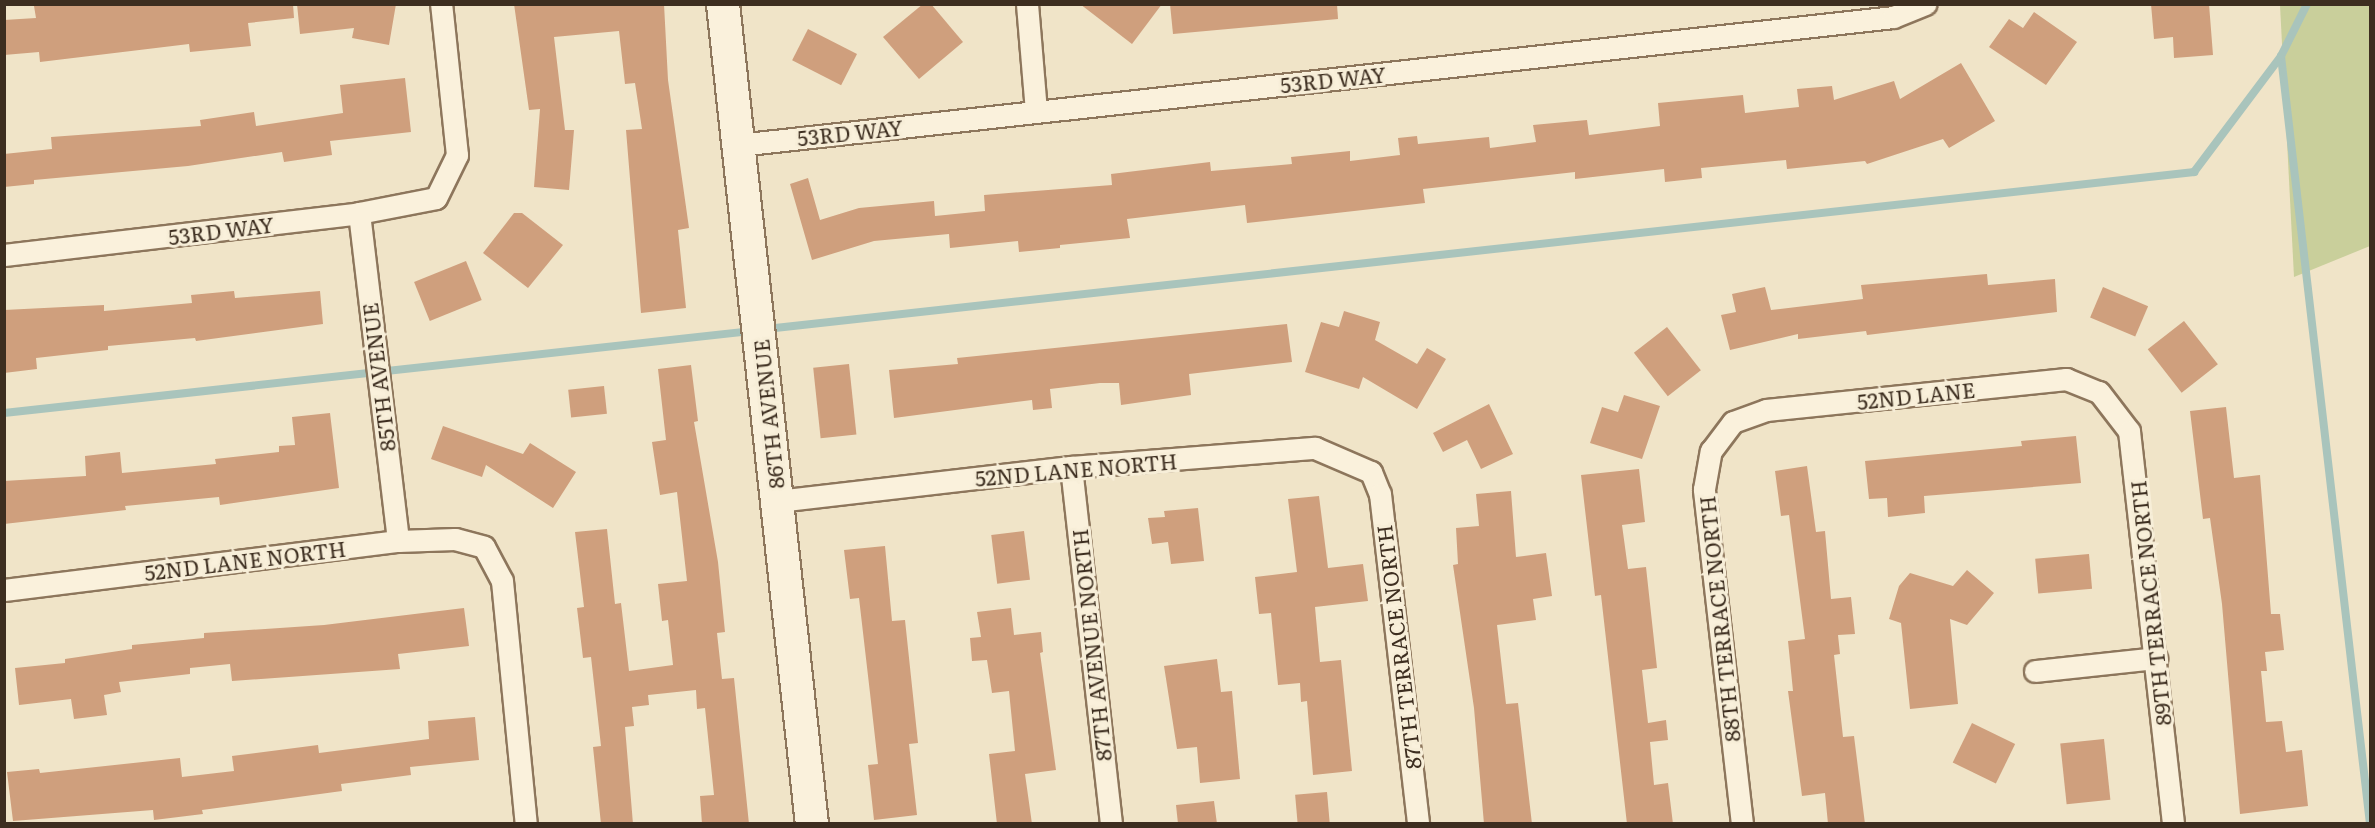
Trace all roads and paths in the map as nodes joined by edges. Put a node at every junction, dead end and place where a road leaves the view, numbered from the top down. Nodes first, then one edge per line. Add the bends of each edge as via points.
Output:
1 (441, 4) edge
2 (723, 4) edge
3 (1028, 4) edge
4 (1925, 4) edge
5 (1036, 111) junction
6 (738, 145) junction
7 (359, 213) junction
8 (4, 255) edge
9 (2099, 392) joint
10 (1733, 422) joint
11 (1071, 467) junction
12 (1371, 472) joint
13 (777, 501) junction
14 (398, 541) junction
15 (4, 590) edge
16 (2156, 658) junction
17 (2035, 671) dead end
18 (526, 824) edge
19 (812, 824) edge
20 (1111, 824) edge
21 (1418, 824) edge
22 (1742, 824) edge
23 (2173, 824) edge

1 - 7 street, 53RD WAY via 457,155 436,198
2 - 6 street, 86TH AVENUE
3 - 5 street
4 - 5 street, 53RD WAY via 1893,17
5 - 6 street, 53RD WAY
6 - 13 street, 86TH AVENUE
7 - 8 street, 53RD WAY
7 - 14 street, 85TH AVENUE
9 - 10 street, 52ND LANE via 2066,379 1766,410
9 - 16 street, 89TH TERRACE NORTH via 2129,431
10 - 22 street, 88TH TERRACE NORTH via 1711,451 1704,489
11 - 12 street, 52ND LANE NORTH via 1315,448
11 - 13 street, 52ND LANE NORTH
11 - 20 street, 87TH AVENUE NORTH
12 - 21 street, 87TH TERRACE NORTH via 1380,494
13 - 19 street, 86TH AVENUE
14 - 15 street, 52ND LANE NORTH
14 - 18 street, 52ND LANE NORTH via 455,539 484,547 502,581
16 - 17 street
16 - 23 street, 89TH TERRACE NORTH

